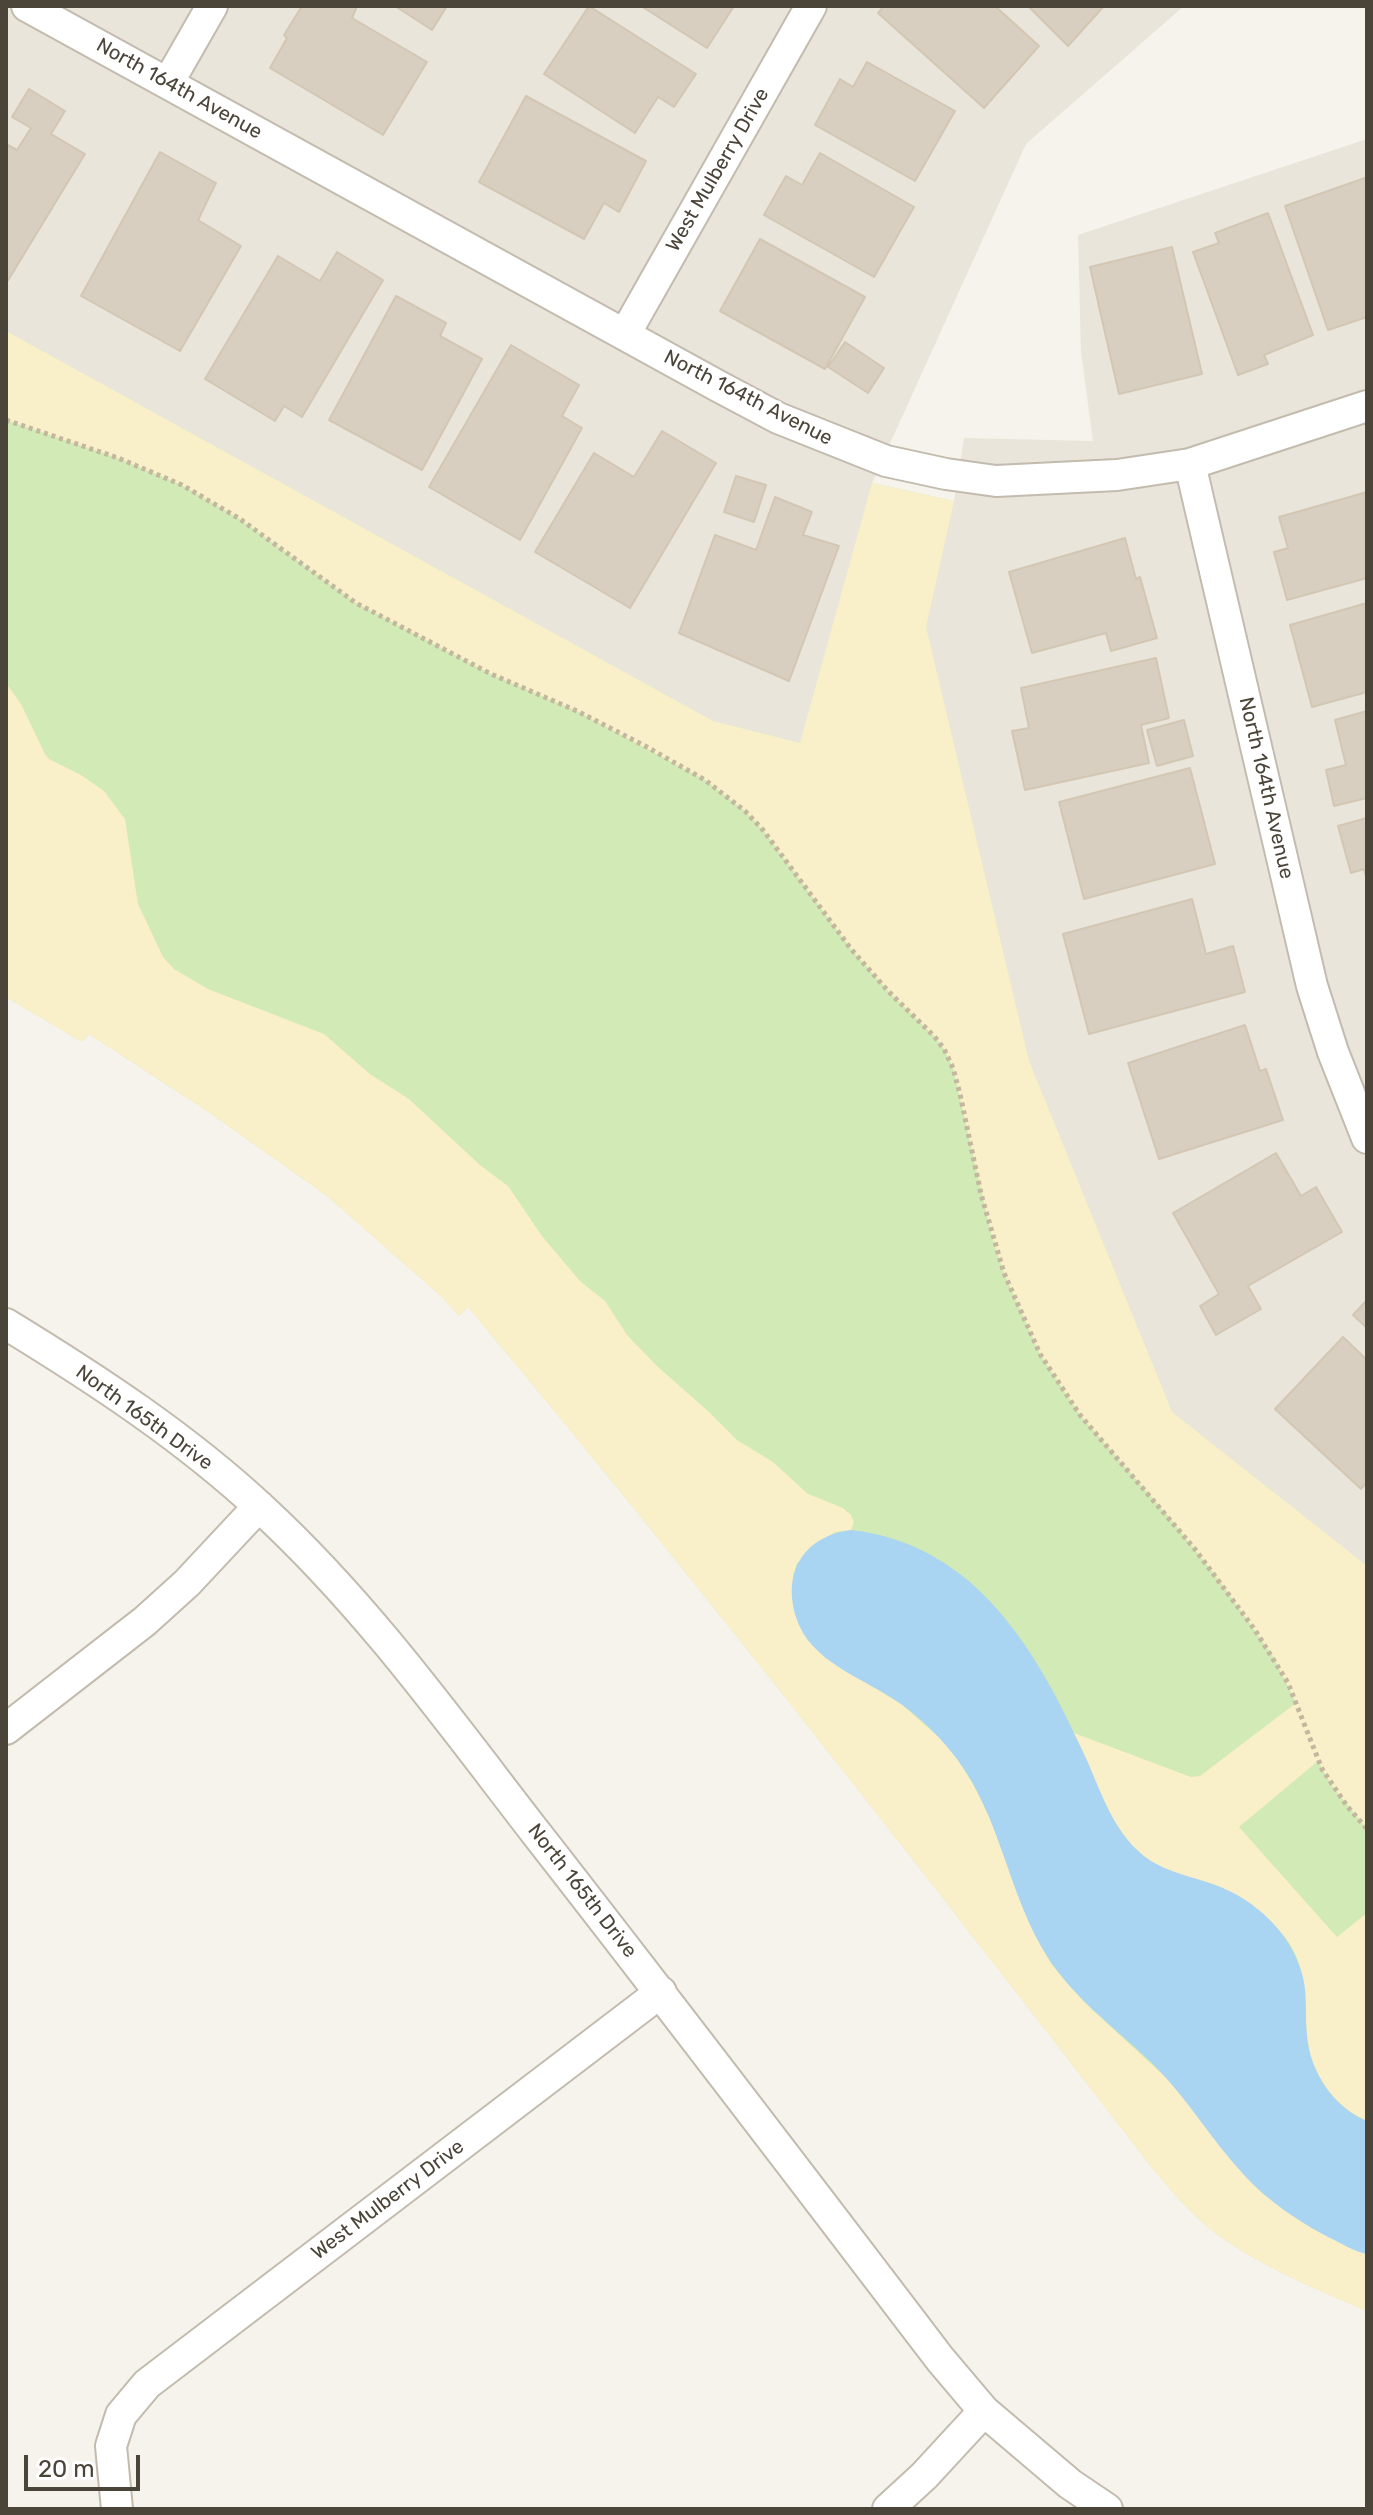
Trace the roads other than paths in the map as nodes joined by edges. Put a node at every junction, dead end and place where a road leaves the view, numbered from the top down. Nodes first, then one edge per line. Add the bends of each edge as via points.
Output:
1 (27, 6) edge
2 (212, 6) edge
3 (811, 6) edge
4 (168, 83) junction
5 (625, 334) junction
6 (1367, 406) edge
7 (1190, 464) junction
8 (1367, 1138) edge
9 (6, 1324) edge
10 (259, 1506) junction
11 (6, 1729) edge
12 (661, 1992) junction
13 (984, 2411) junction
14 (117, 2509) edge
15 (888, 2509) edge
16 (1107, 2509) edge

1 - 4 street, North 164th Avenue
2 - 4 street
3 - 5 street, West Mulberry Drive
4 - 5 street, North 164th Avenue
5 - 7 street, North 164th Avenue via 778,418 886,461 996,481 1117,475
6 - 7 street
7 - 8 street, North 164th Avenue via 1312,986
9 - 10 street, North 165th Drive via 85,1372
10 - 11 street via 145,1621
10 - 12 street, North 165th Drive via 396,1653
12 - 13 street, North 165th Drive
12 - 14 street, West Mulberry Drive via 147,2384 121,2415 111,2446
13 - 15 street
13 - 16 street, North 165th Drive

